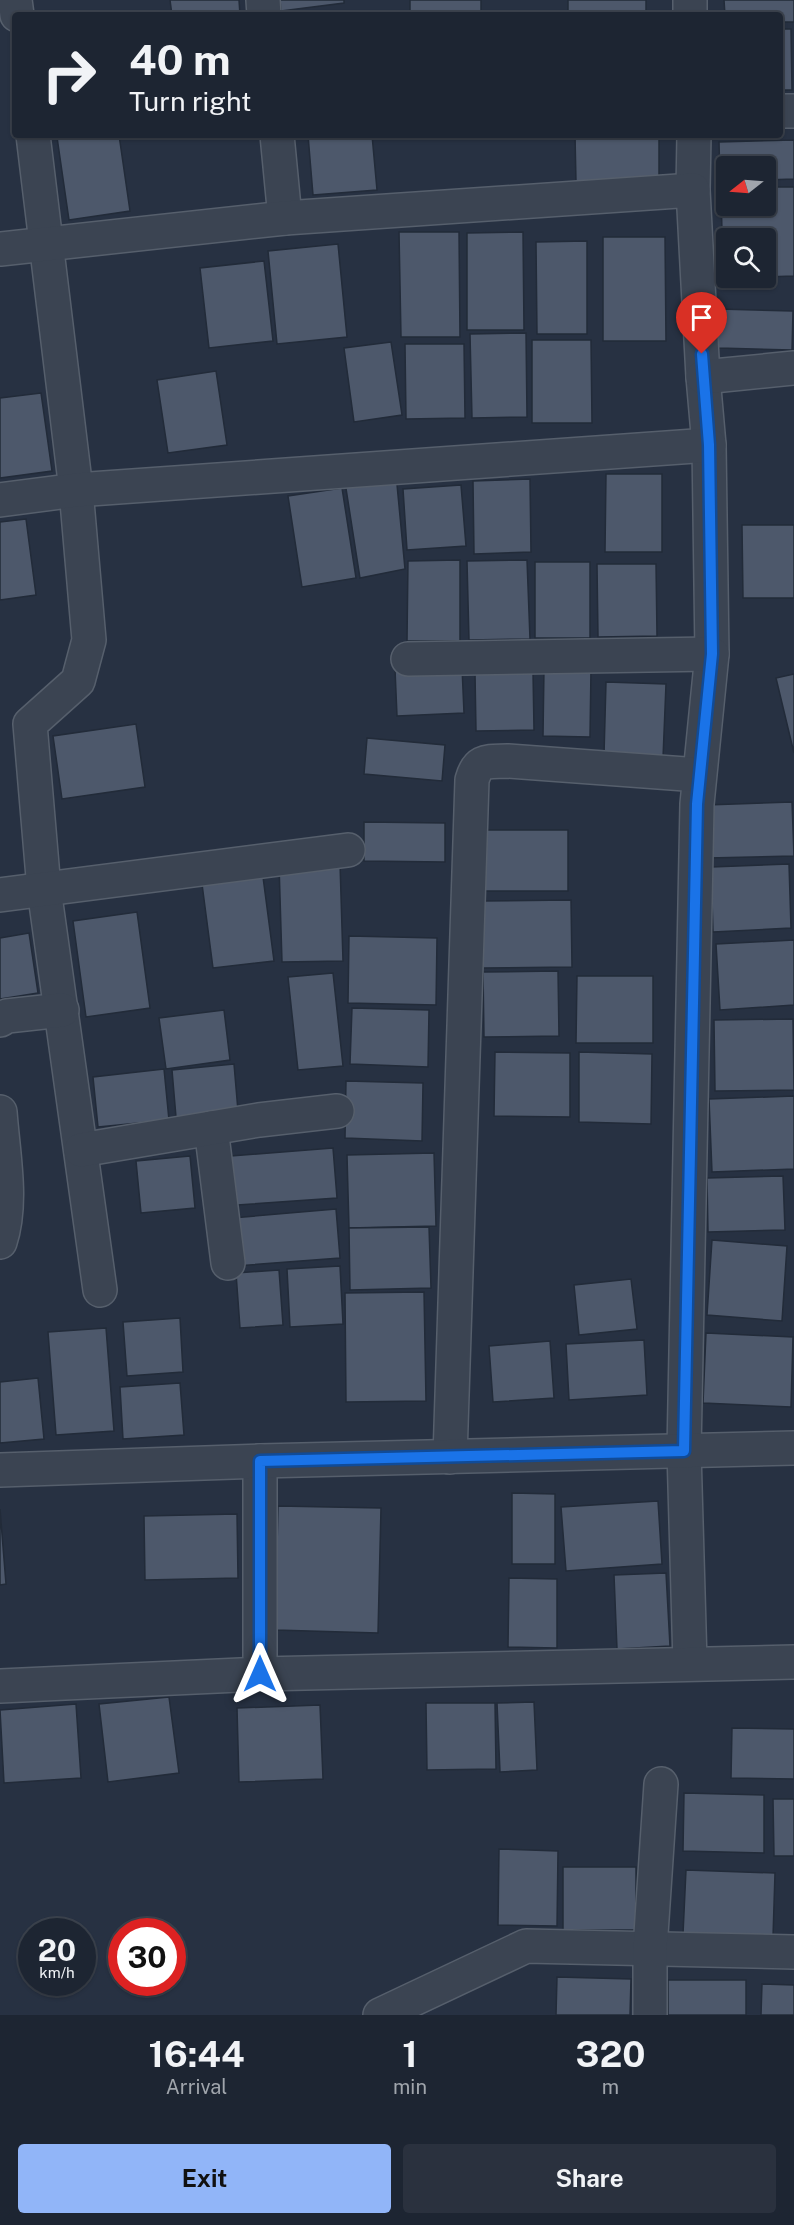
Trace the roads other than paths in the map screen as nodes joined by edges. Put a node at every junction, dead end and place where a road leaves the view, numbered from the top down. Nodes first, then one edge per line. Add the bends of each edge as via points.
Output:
1 (33, 138) edge
2 (276, 138) edge
3 (694, 138) edge
4 (693, 190) junction
5 (285, 218) junction
6 (48, 243) junction
7 (0, 249) edge
8 (794, 368) edge
9 (704, 377) junction
10 (709, 445) junction
11 (76, 490) junction
12 (0, 500) edge
13 (712, 654) junction
14 (408, 659) dead end
15 (699, 775) junction
16 (348, 849) dead end
17 (44, 889) junction
18 (0, 894) edge
19 (62, 1010) junction
20 (0, 1020) edge
21 (337, 1111) dead end
22 (0, 1112) edge
23 (211, 1128) junction
24 (81, 1150) junction
25 (0, 1242) edge
26 (228, 1263) dead end
27 (100, 1290) dead end
28 (794, 1448) edge
29 (684, 1451) junction
30 (450, 1457) junction
31 (260, 1461) junction
32 (0, 1470) edge
33 (794, 1662) edge
34 (690, 1663) junction
35 (260, 1674) junction
36 (0, 1686) edge
37 (661, 1784) dead end
38 (650, 1949) junction
39 (794, 1952) edge
40 (417, 2007) edge
41 (380, 2015) edge
42 (650, 2015) edge

1 - 6 street
2 - 5 street
3 - 4 street
4 - 5 street
4 - 9 street
5 - 6 street
6 - 7 street
6 - 11 street
8 - 9 street
9 - 10 street
10 - 11 street
10 - 13 street
11 - 12 street
11 - 17 street via 89,640 78,681 30,724
13 - 14 street
13 - 15 street
15 - 29 street
15 - 30 street via 508,761 484,762 475,770
16 - 17 street
17 - 18 street
17 - 19 street
19 - 20 street
19 - 24 street
21 - 23 street
22 - 25 street via 6,1191
23 - 24 street
23 - 26 street
24 - 27 street
28 - 29 street
29 - 30 street
29 - 34 street
30 - 31 street
31 - 32 street
31 - 35 street
33 - 34 street
34 - 35 street
35 - 36 street
37 - 38 street
38 - 39 street
38 - 40 street via 526,1946
38 - 42 street
40 - 41 street

